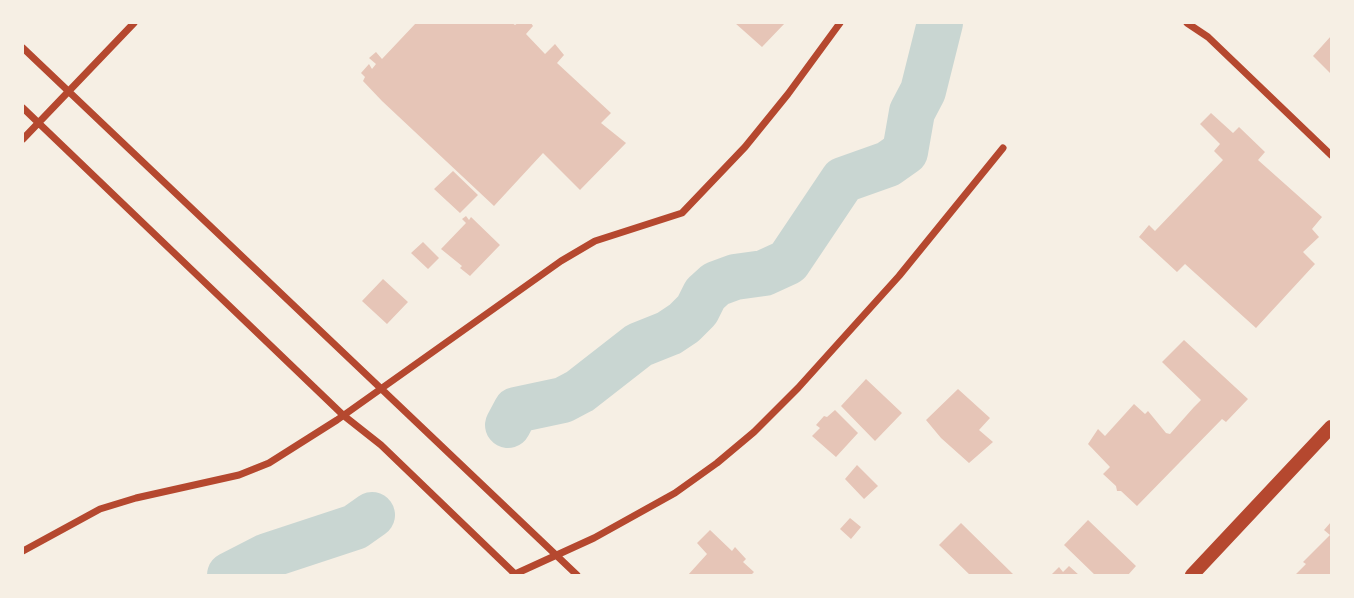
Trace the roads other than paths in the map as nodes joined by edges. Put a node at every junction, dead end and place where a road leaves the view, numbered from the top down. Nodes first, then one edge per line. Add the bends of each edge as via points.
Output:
1 (134, 23) edge
2 (840, 23) edge
3 (1187, 23) edge
4 (23, 48) edge
5 (69, 92) junction
6 (23, 108) edge
7 (38, 123) junction
8 (23, 139) edge
9 (1003, 148) dead end
10 (1331, 155) edge
11 (380, 389) junction
12 (344, 415) junction
13 (1331, 427) edge
14 (23, 551) edge
15 (556, 556) junction
16 (515, 575) edge
17 (577, 575) edge
18 (1192, 575) edge

1 - 5 street
2 - 11 street via 745,147 682,213 595,242 561,261
3 - 10 street via 1208,37
4 - 5 street
5 - 7 street
5 - 11 street
6 - 7 street
7 - 8 street
7 - 12 street
9 - 15 street via 898,276 754,432 675,493
11 - 12 street
11 - 15 street
12 - 14 street via 249,471 100,509
12 - 16 street
13 - 18 main road
15 - 16 street
15 - 17 street

